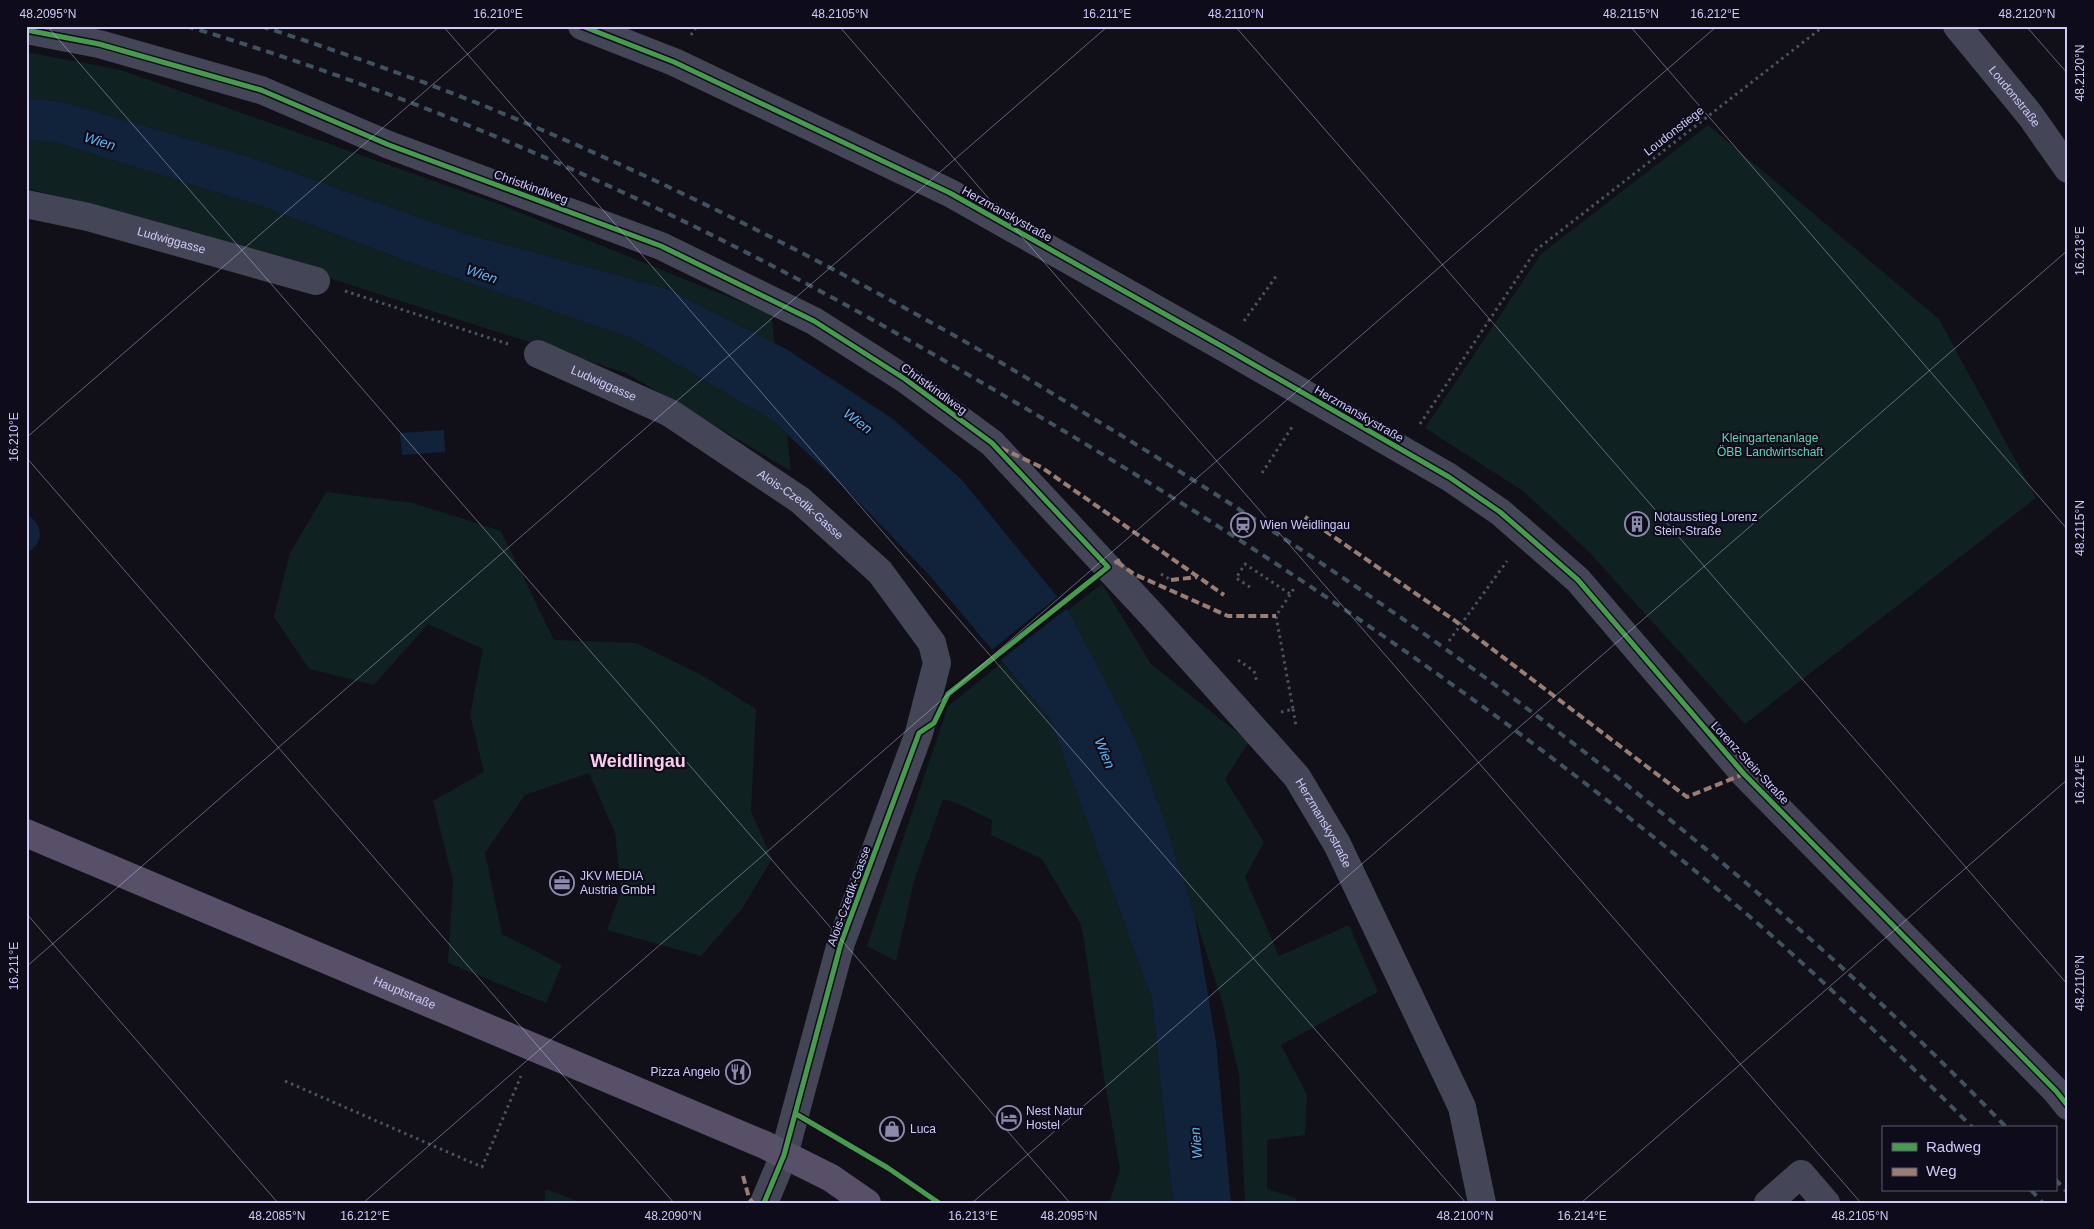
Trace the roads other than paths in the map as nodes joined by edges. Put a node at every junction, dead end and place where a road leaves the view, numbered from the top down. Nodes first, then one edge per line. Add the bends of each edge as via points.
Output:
1 (582, 26) edge
2 (1957, 26) edge
3 (26, 30) edge
4 (2068, 169) edge
5 (26, 204) edge
6 (316, 281) road end
7 (538, 354) road end
8 (670, 413) joint
9 (1410, 441) joint
10 (992, 443) joint
11 (26, 833) edge
12 (2068, 1106) edge
13 (784, 1155) junction
14 (764, 1203) edge
15 (867, 1203) edge
16 (1482, 1203) edge
17 (1768, 1203) edge
18 (1826, 1203) edge

1 - 9 street, Herzmanskystraße via 674,62 950,193 1233,352
2 - 4 street, Loudonstraße via 2030,115
3 - 10 street, Christkindlweg via 99,44 261,90 389,145 661,246 814,321 905,379
5 - 6 street, Ludwiggasse via 88,217
7 - 8 street, Ludwiggasse
8 - 13 street, Alois-Czedik-Gasse via 800,500 880,572 932,643 937,663 919,733 841,943
9 - 12 street, Lorenz-Stein-Straße via 1449,477 1500,512 1578,580 1744,774
10 - 16 street, Herzmanskystraße via 1147,609 1297,777 1337,844 1462,1107
11 - 13 main road, Hauptstraße
13 - 14 street, Alois-Czedik-Gasse
13 - 15 main road, Hauptstraße via 832,1178
17 - 18 street via 1801,1174

